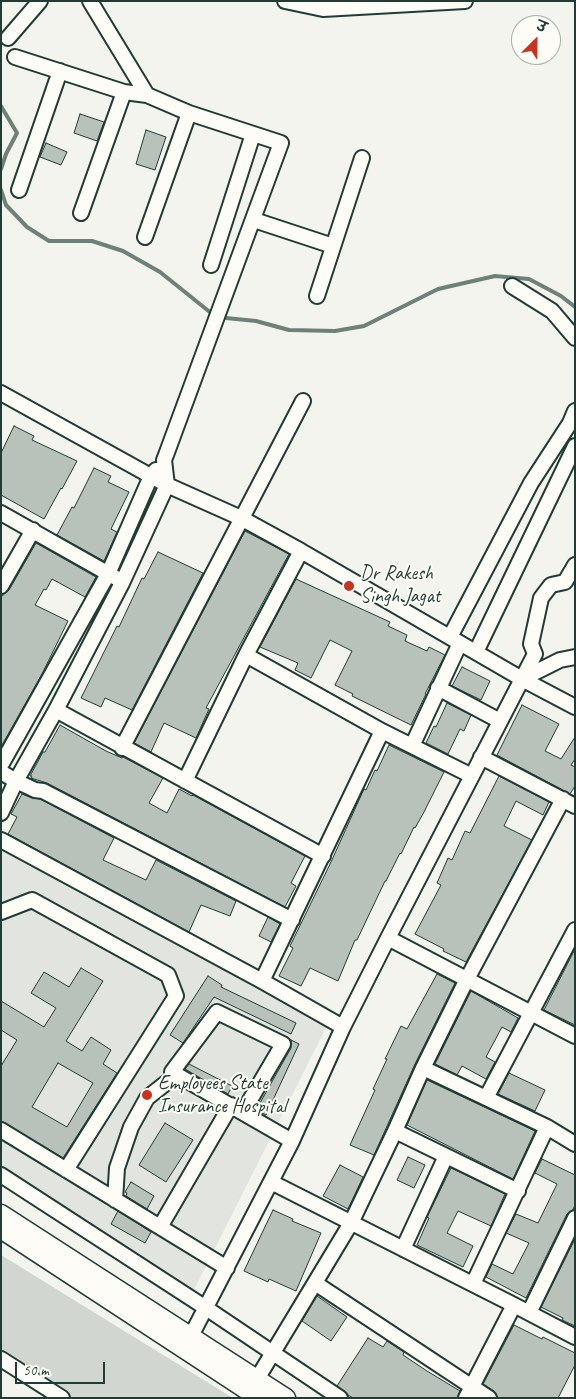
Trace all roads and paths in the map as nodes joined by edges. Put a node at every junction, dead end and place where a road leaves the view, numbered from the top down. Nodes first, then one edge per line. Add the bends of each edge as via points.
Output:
1 (40, 1) edge
2 (90, 1) edge
3 (285, 1) edge
4 (465, 1) edge
5 (323, 5) edge
6 (8, 38) dead end
7 (15, 57) dead end
8 (60, 71) junction
9 (124, 92) junction
10 (147, 95) junction
11 (189, 113) junction
12 (253, 134) junction
13 (362, 158) dead end
14 (19, 190) dead end
15 (81, 213) dead end
16 (254, 220) junction
17 (145, 237) dead end
18 (333, 246) junction
19 (211, 265) dead end
20 (512, 286) dead end
21 (317, 296) dead end
22 (575, 338) edge
23 (1, 393) edge
24 (303, 401) dead end
25 (575, 411) edge
26 (575, 446) edge
27 (164, 460) junction
28 (151, 476) junction
29 (167, 484) junction
30 (1, 513) edge
31 (241, 518) junction
32 (33, 530) junction
33 (301, 551) junction
34 (575, 565) edge
35 (108, 574) junction
36 (122, 583) junction
37 (1, 586) edge
38 (455, 640) junction
39 (476, 652) junction
40 (246, 655) junction
41 (575, 657) edge
42 (522, 679) junction
43 (438, 688) junction
44 (575, 707) edge
45 (56, 710) junction
46 (500, 721) junction
47 (382, 731) junction
48 (412, 746) junction
49 (122, 748) junction
50 (481, 757) junction
51 (2, 764) edge
52 (19, 776) junction
53 (472, 776) junction
54 (185, 781) junction
55 (569, 802) edge
56 (1, 813) edge
57 (1, 840) edge
58 (323, 856) junction
59 (1, 912) edge
60 (292, 920) junction
61 (575, 930) edge
62 (388, 938) junction
63 (466, 980) junction
64 (262, 981) junction
65 (530, 1014) junction
66 (343, 1027) junction
67 (575, 1036) edge
68 (423, 1068) junction
69 (179, 1076) junction
70 (486, 1098) junction
71 (237, 1109) junction
72 (548, 1127) junction
73 (1, 1130) edge
74 (395, 1131) junction
75 (292, 1141) junction
76 (575, 1144) edge
77 (446, 1156) junction
78 (66, 1170) junction
79 (1, 1175) edge
80 (271, 1182) junction
81 (518, 1191) junction
82 (115, 1200) junction
83 (1, 1214) edge
84 (575, 1218) edge
85 (351, 1223) junction
86 (160, 1227) junction
87 (1, 1229) edge
88 (403, 1249) junction
89 (227, 1268) junction
90 (315, 1283) junction
91 (473, 1284) junction
92 (514, 1304) junction
93 (206, 1308) junction
94 (529, 1313) junction
95 (191, 1336) junction
96 (575, 1337) edge
97 (273, 1354) junction
98 (1, 1359) edge
99 (257, 1379) junction
100 (469, 1393) edge
101 (62, 1398) edge
102 (259, 1398) edge
103 (286, 1398) edge
104 (340, 1398) edge
105 (489, 1398) edge

1 - 6 street
2 - 10 street
3 - 5 street
4 - 5 street
7 - 8 street
8 - 9 street
8 - 14 street
9 - 10 street
9 - 15 street
10 - 11 street
11 - 12 street
11 - 17 street
12 - 16 street via 281,143
12 - 19 street
13 - 18 street
16 - 18 street
16 - 27 street
18 - 21 street
20 - 22 street via 552,311
23 - 28 street
24 - 31 street
25 - 38 street via 531,483
26 - 39 street
27 - 28 street
27 - 29 street
28 - 29 street
28 - 35 street
29 - 31 street
29 - 36 street
30 - 32 street
31 - 33 street
31 - 49 street
32 - 35 street
32 - 37 street
33 - 38 street
33 - 40 street
34 - 42 street via 565,582 550,585 541,598 531,644 536,654
35 - 36 street
35 - 51 street
36 - 45 street
38 - 39 street
38 - 43 street
39 - 42 street
40 - 47 street
40 - 54 street
41 - 42 street via 560,660
42 - 44 street
42 - 46 street
43 - 46 street
43 - 48 street
45 - 49 street
45 - 52 street
46 - 50 street
47 - 48 street
47 - 58 street
48 - 53 street
49 - 54 street
50 - 53 street
50 - 55 street
51 - 52 street
52 - 56 street
52 - 60 street
53 - 62 street
54 - 58 street
55 - 63 street
57 - 64 street
58 - 60 street
59 - 78 street via 32,900 168,975 176,996
60 - 64 street
61 - 65 street
62 - 63 street
62 - 66 street
63 - 65 street
63 - 68 street
64 - 66 street
65 - 67 street
65 - 70 street
66 - 75 street
68 - 70 street
68 - 74 street
69 - 71 street
69 - 71 street via 172,1072 217,1012 283,1044
69 - 82 street via 147,1098 131,1126 117,1168
70 - 72 street
71 - 75 street
71 - 86 street
72 - 76 street
72 - 81 street
73 - 78 street
74 - 77 street
74 - 85 street
75 - 80 street
77 - 81 street
77 - 88 street
78 - 82 street
79 - 93 street
80 - 85 street
80 - 89 street
81 - 91 street
82 - 86 street
83 - 95 main road
84 - 94 street
85 - 88 street
85 - 90 street
86 - 89 street
87 - 102 main road
88 - 91 street
89 - 93 street
90 - 97 street
90 - 100 street
91 - 92 street
92 - 94 street
92 - 100 street
93 - 95 street
93 - 97 street
94 - 96 street
95 - 99 main road
97 - 99 street
97 - 104 street
98 - 101 street
99 - 103 main road
100 - 105 street

